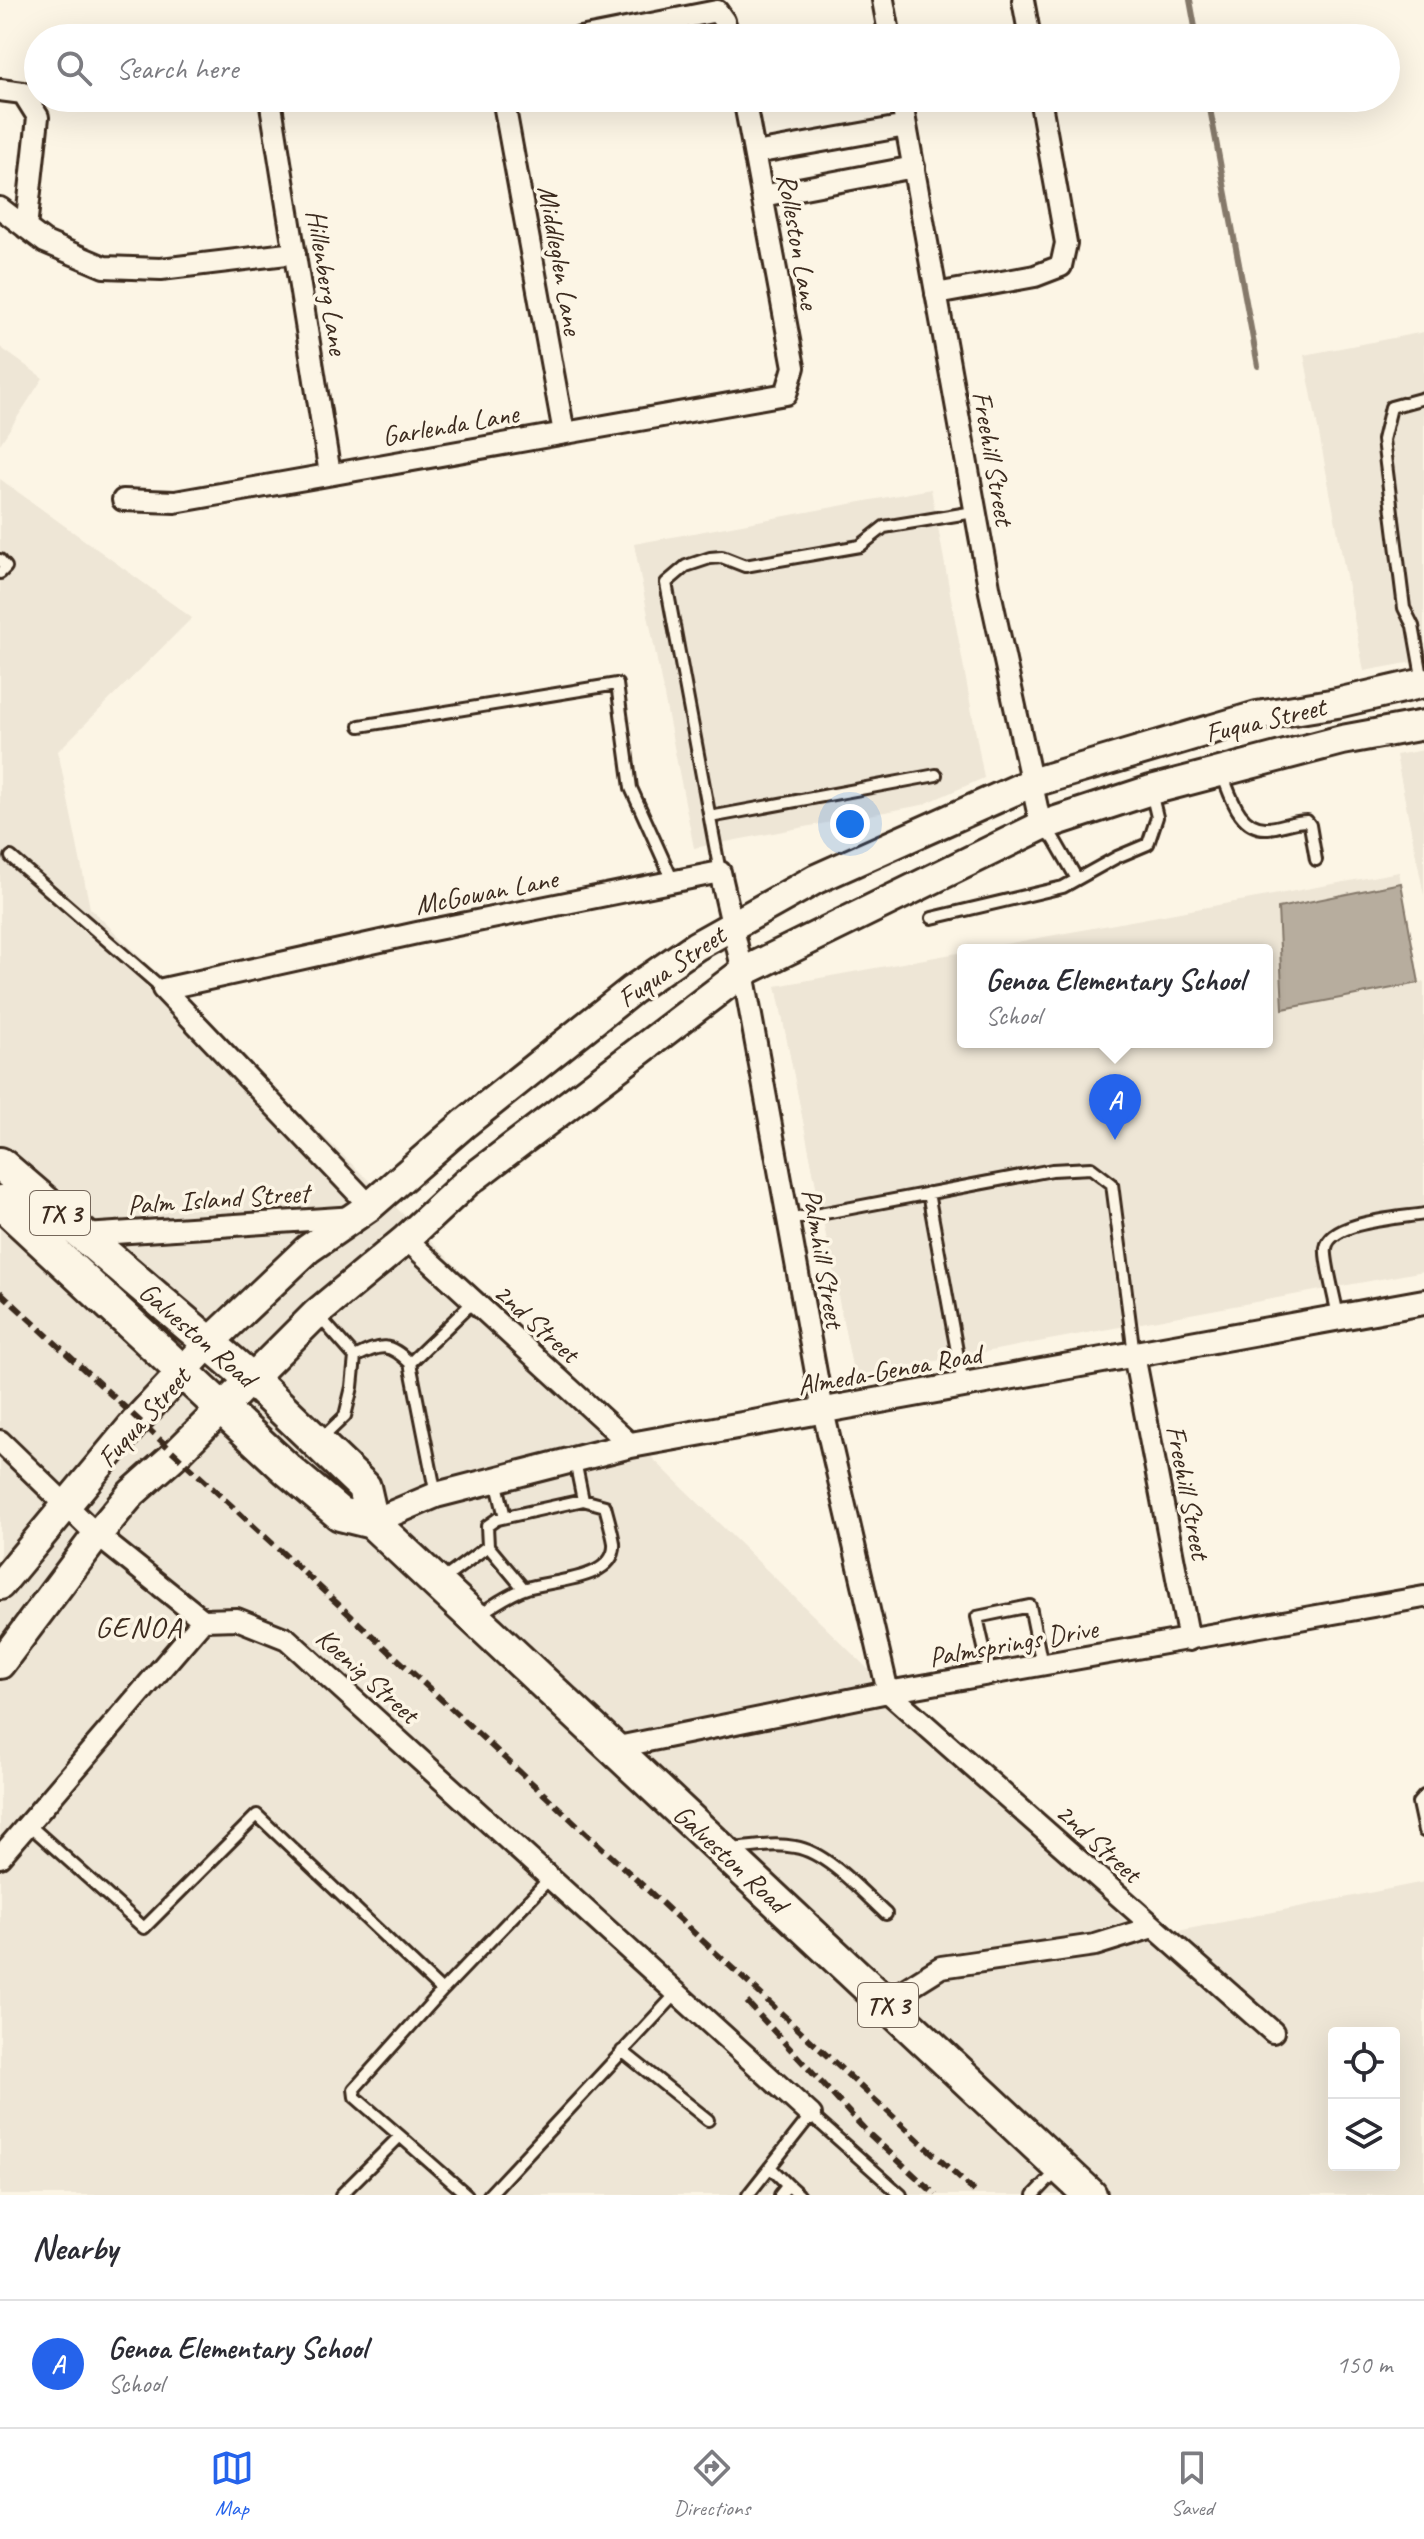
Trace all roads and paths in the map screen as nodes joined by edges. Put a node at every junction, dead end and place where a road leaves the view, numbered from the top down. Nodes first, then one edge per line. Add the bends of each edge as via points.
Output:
1 (883, 0) edge
2 (1023, 0) edge
3 (651, 24) edge
4 (725, 24) edge
5 (887, 24) edge
6 (1027, 24) edge
7 (0, 90) edge
8 (24, 95) edge
9 (35, 112) edge
10 (274, 112) edge
11 (506, 112) edge
12 (747, 112) edge
13 (904, 112) edge
14 (1043, 112) edge
15 (906, 126) junction
16 (755, 153) junction
17 (914, 167) junction
18 (762, 196) junction
19 (0, 208) edge
20 (26, 228) junction
21 (295, 253) junction
22 (936, 294) junction
23 (786, 394) joint
24 (1424, 398) edge
25 (564, 433) junction
26 (330, 474) junction
27 (123, 500) dead end
28 (974, 512) junction
29 (0, 560) edge
30 (0, 573) edge
31 (1424, 683) edge
32 (1337, 703) junction
33 (1424, 725) edge
34 (360, 726) dead end
35 (1342, 740) junction
36 (1221, 772) junction
37 (936, 775) dead end
38 (1031, 783) junction
39 (1151, 790) junction
40 (710, 817) junction
41 (1041, 826) junction
42 (11, 857) dead end
43 (1316, 860) dead end
44 (720, 872) junction
45 (1077, 879) junction
46 (673, 881) junction
47 (932, 918) dead end
48 (731, 925) junction
49 (743, 972) junction
50 (163, 989) junction
51 (0, 1164) edge
52 (928, 1193) junction
53 (0, 1202) edge
54 (362, 1211) junction
55 (1424, 1214) edge
56 (788, 1220) junction
57 (85, 1235) junction
58 (406, 1239) junction
59 (473, 1302) junction
60 (1424, 1302) edge
61 (317, 1313) junction
62 (1338, 1317) junction
63 (209, 1343) junction
64 (1134, 1355) junction
65 (355, 1357) junction
66 (410, 1363) junction
67 (183, 1373) junction
68 (250, 1378) junction
69 (964, 1386) junction
70 (221, 1408) junction
71 (823, 1411) junction
72 (0, 1441) edge
73 (316, 1444) junction
74 (631, 1445) junction
75 (575, 1459) junction
76 (496, 1479) junction
77 (436, 1495) junction
78 (583, 1500) junction
79 (67, 1503) junction
80 (505, 1517) junction
81 (372, 1522) junction
82 (97, 1535) junction
83 (488, 1546) junction
84 (438, 1584) junction
85 (0, 1585) edge
86 (524, 1589) junction
87 (1424, 1597) edge
88 (474, 1618) junction
89 (203, 1620) junction
90 (1189, 1640) junction
91 (0, 1664) edge
92 (1042, 1665) junction
93 (990, 1674) junction
94 (888, 1692) junction
95 (613, 1748) junction
96 (1424, 1796) edge
97 (28, 1824) junction
98 (1424, 1831) edge
99 (722, 1850) junction
100 (0, 1857) edge
101 (550, 1878) junction
102 (886, 1914) dead end
103 (1153, 1927) junction
104 (442, 1991) junction
105 (677, 1993) junction
106 (885, 2002) junction
107 (1273, 2032) dead end
108 (622, 2051) junction
109 (811, 2115) junction
110 (708, 2120) dead end
111 (400, 2136) junction
112 (770, 2167) junction
113 (1059, 2168) junction
114 (788, 2185) junction
115 (341, 2195) edge
116 (467, 2195) edge
117 (489, 2195) edge
118 (748, 2195) edge
119 (780, 2195) edge
120 (799, 2195) edge
121 (901, 2195) edge
122 (1034, 2195) edge
123 (1090, 2195) edge

1 - 5 street
2 - 6 street
3 - 4 street via 717,11
7 - 8 street
9 - 20 street
10 - 21 street, Hillenberg Lane
11 - 25 street, Middleglen Lane
12 - 16 street, Rolleston Lane
13 - 15 street, Freehill Street
14 - 22 street via 1066,243 1061,266 1035,276
15 - 16 street
15 - 17 street, Freehill Street
16 - 18 street, Rolleston Lane
17 - 18 street
17 - 22 street, Freehill Street
18 - 23 street, Rolleston Lane via 794,367
19 - 20 street
20 - 21 street via 45,242 104,267 161,269
21 - 26 street, Hillenberg Lane
22 - 28 street, Freehill Street
23 - 25 street, Garlenda Lane
24 - 31 lane via 1391,407 1383,440 1404,608 1413,626
25 - 26 street, Garlenda Lane
26 - 27 street, Garlenda Lane via 175,502
28 - 38 street, Freehill Street
28 - 40 lane via 884,527 860,546 846,549 745,566 710,558 686,566 666,583
29 - 30 lane via 6,567
31 - 32 main road, Fuqua Street
32 - 35 street
32 - 38 main road, Fuqua Street via 1257,716
33 - 35 main road, Fuqua Street
34 - 46 lane via 617,684 631,788
35 - 36 main road, Fuqua Street
36 - 39 main road, Fuqua Street
36 - 43 lane via 1238,812 1251,826 1307,821
37 - 40 lane
38 - 41 street, Freehill Street
38 - 48 main road, Fuqua Street via 816,879
39 - 41 main road, Fuqua Street
39 - 45 lane via 1157,817 1148,844
40 - 44 lane
41 - 45 lane
41 - 49 main road, Fuqua Street
42 - 50 lane
44 - 46 street, McGowan Lane
44 - 48 street
45 - 47 lane via 1063,887
46 - 50 street, McGowan Lane
48 - 49 street
48 - 54 main road, Fuqua Street via 632,990
49 - 56 street, Palmhill Street
49 - 58 main road, Fuqua Street via 466,1183
50 - 54 street
51 - 57 main road, Galveston Road / TX 3
52 - 56 lane
52 - 64 lane via 1091,1168 1112,1184
52 - 69 lane
53 - 67 main road, Galveston Road / TX 3
54 - 57 street, Palm Island Street
54 - 63 main road, Fuqua Street via 308,1249
55 - 62 lane via 1345,1227 1332,1236 1326,1248
56 - 71 street, Palmhill Street
57 - 63 main road, Galveston Road / TX 3
58 - 59 street, 2nd Street
58 - 61 main road, Fuqua Street
59 - 66 lane
59 - 74 street, 2nd Street
60 - 62 street, Almeda-Genoa Road
61 - 65 lane
61 - 68 main road, Fuqua Street
62 - 64 street, Almeda-Genoa Road
63 - 67 main road, Fuqua Street
63 - 68 main road, Galveston Road / TX 3
64 - 69 street, Almeda-Genoa Road
64 - 90 street, Freehill Street
65 - 66 lane via 376,1346 396,1349
65 - 73 lane via 345,1416
66 - 77 lane
67 - 70 main road, Galveston Road / TX 3
67 - 79 main road, Fuqua Street
68 - 70 main road, Fuqua Street
68 - 73 main road, Galveston Road / TX 3
69 - 71 street, Almeda-Genoa Road
70 - 81 main road, Galveston Road / TX 3 via 340,1514
70 - 82 main road, Fuqua Street via 132,1493
71 - 74 street, Almeda-Genoa Road
71 - 94 street, Palmhill Street
72 - 79 street
73 - 81 main road, Galveston Road / TX 3 via 364,1487
74 - 75 street, Almeda-Genoa Road
75 - 76 street, Almeda-Genoa Road
75 - 78 lane
76 - 77 street, Almeda-Genoa Road
76 - 80 lane
77 - 81 street, Almeda-Genoa Road
78 - 80 lane
78 - 86 lane via 605,1506 614,1545 604,1567
79 - 82 street
79 - 85 main road, Fuqua Street
80 - 83 lane via 487,1526
81 - 84 main road, Galveston Road / TX 3
82 - 89 street
82 - 91 main road, Fuqua Street
83 - 84 lane
83 - 86 lane
84 - 88 main road, Galveston Road / TX 3
86 - 88 lane
87 - 90 street, Palmsprings Drive
88 - 95 main road, Galveston Road / TX 3
89 - 97 street
89 - 101 street, Koenig Street via 237,1619 287,1639
90 - 92 street, Palmsprings Drive
92 - 93 street, Palmsprings Drive
92 - 93 lane via 1030,1606 977,1617
93 - 94 street, Palmsprings Drive
94 - 95 street, Palmsprings Drive
94 - 103 street, 2nd Street
95 - 99 main road, Galveston Road / TX 3
96 - 98 lane via 1418,1803
97 - 100 street
97 - 104 lane via 144,1928 257,1815
99 - 102 lane via 770,1846 811,1852
99 - 106 main road, Galveston Road / TX 3
101 - 104 lane
101 - 105 street, Koenig Street
103 - 106 street via 1095,1945 941,1967
103 - 107 street, 2nd Street
104 - 111 lane via 354,2089 355,2097
105 - 108 lane
105 - 109 street, Koenig Street
106 - 113 main road, Galveston Road / TX 3
108 - 110 lane
108 - 117 lane
109 - 112 lane
109 - 121 lane
111 - 115 lane
111 - 116 lane
112 - 114 lane
112 - 118 lane
113 - 122 lane
113 - 123 main road, Galveston Road / TX 3
114 - 119 lane
114 - 120 lane

